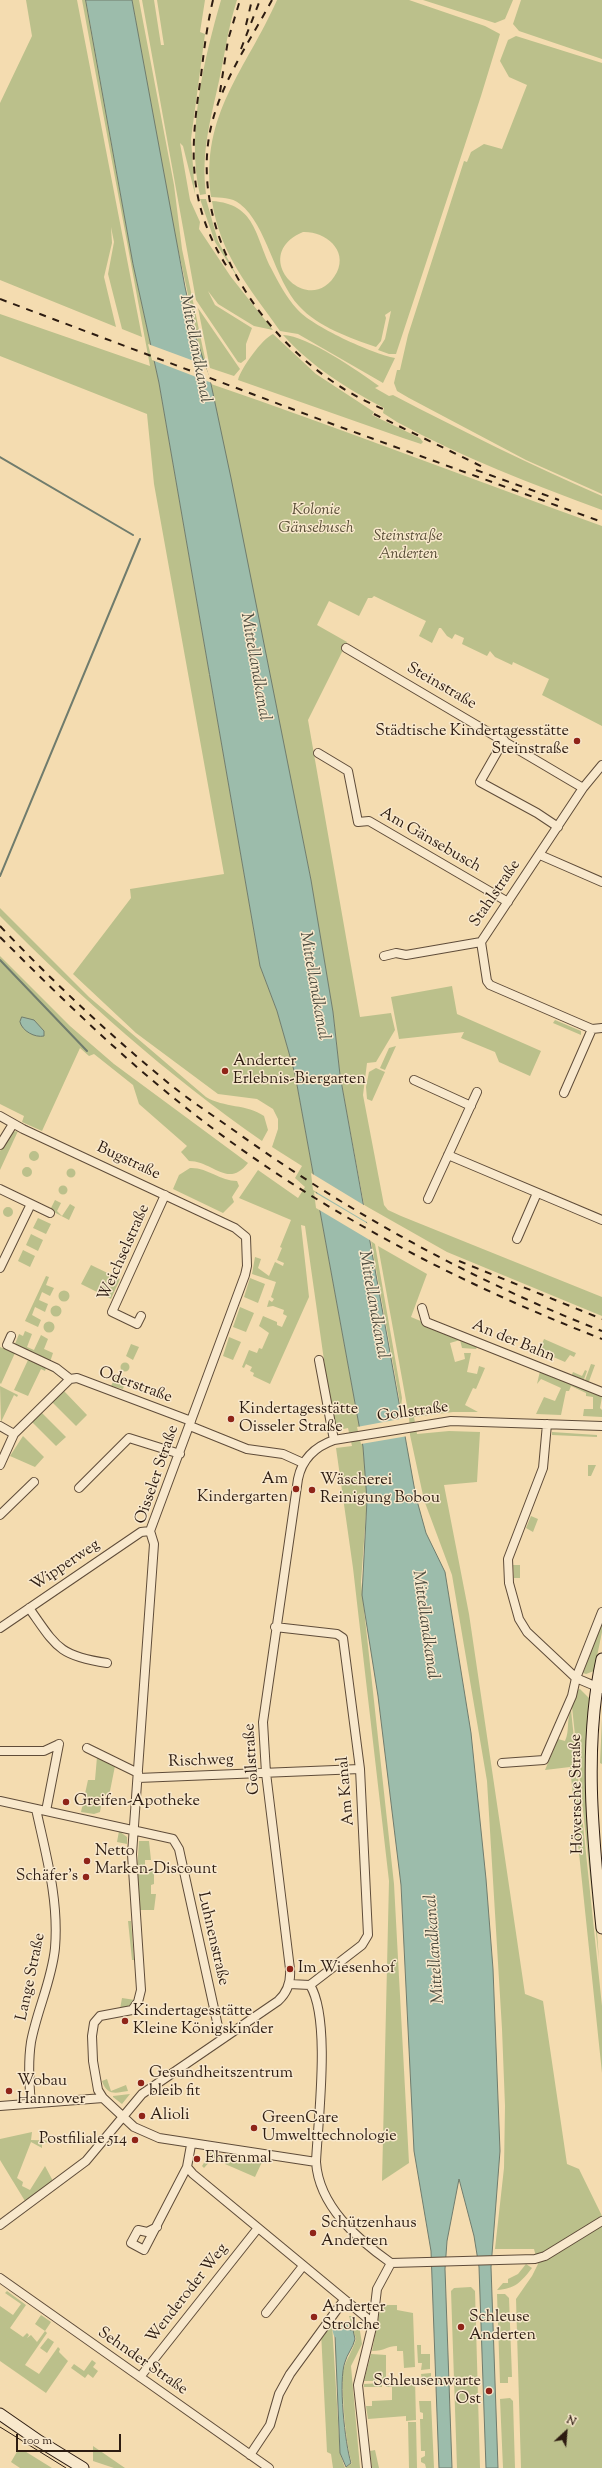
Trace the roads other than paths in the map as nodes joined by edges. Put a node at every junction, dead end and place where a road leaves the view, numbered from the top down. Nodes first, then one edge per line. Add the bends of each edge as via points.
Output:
1 (346, 648) dead end
2 (504, 740) junction
3 (318, 753) dead end
4 (602, 765) edge
5 (599, 773) edge
6 (583, 788) junction
7 (558, 827) junction
8 (540, 855) junction
9 (602, 882) edge
10 (508, 902) junction
11 (481, 942) junction
12 (384, 956) dead end
13 (602, 1028) edge
14 (592, 1029) junction
15 (414, 1080) dead end
16 (477, 1092) dead end
17 (564, 1093) dead end
18 (471, 1106) junction
19 (0, 1116) edge
20 (13, 1124) junction
21 (0, 1145) edge
22 (448, 1155) junction
23 (0, 1190) edge
24 (537, 1193) junction
25 (166, 1195) junction
26 (428, 1198) dead end
27 (31, 1204) junction
28 (50, 1213) dead end
29 (602, 1220) edge
30 (245, 1235) joint
31 (517, 1239) dead end
32 (0, 1268) edge
33 (422, 1308) dead end
34 (141, 1316) dead end
35 (11, 1336) dead end
36 (319, 1360) dead end
37 (70, 1379) junction
38 (602, 1392) edge
39 (190, 1424) junction
40 (547, 1424) junction
41 (0, 1426) edge
42 (602, 1426) edge
43 (14, 1434) junction
44 (334, 1440) junction
45 (180, 1454) junction
46 (303, 1463) junction
47 (0, 1465) edge
48 (34, 1482) dead end
49 (79, 1488) dead end
50 (0, 1515) edge
51 (150, 1531) junction
52 (29, 1608) junction
53 (602, 1612) edge
54 (275, 1627) junction
55 (0, 1628) edge
56 (602, 1659) edge
57 (107, 1663) dead end
58 (576, 1678) junction
59 (599, 1689) edge
60 (87, 1748) dead end
61 (0, 1751) edge
62 (502, 1763) dead end
63 (360, 1769) junction
64 (266, 1773) junction
65 (138, 1776) junction
66 (0, 1801) edge
67 (36, 1809) junction
68 (46, 1811) junction
69 (135, 1829) junction
70 (602, 1928) edge
71 (289, 1984) junction
72 (310, 1985) junction
73 (224, 2038) junction
74 (103, 2098) junction
75 (31, 2103) junction
76 (0, 2106) edge
77 (123, 2114) junction
78 (191, 2145) junction
79 (316, 2162) junction
80 (187, 2167) junction
81 (602, 2221) edge
82 (0, 2225) edge
83 (157, 2228) dead end
84 (258, 2228) junction
85 (391, 2263) junction
86 (303, 2266) junction
87 (0, 2278) edge
88 (344, 2300) junction
89 (266, 2313) dead end
90 (373, 2323) junction
91 (140, 2377) junction
92 (0, 2414) edge
93 (250, 2455) junction
94 (83, 2468) edge
95 (269, 2468) edge
96 (367, 2468) edge

1 - 2 street, Steinstraße
2 - 6 street, Steinstraße
2 - 7 street via 480,782 538,813
3 - 10 street, Am Gänsebusch via 348,771 358,822 369,821
4 - 5 street, Stahlstraße
5 - 6 street, Stahlstraße
6 - 7 street, Stahlstraße
7 - 8 street, Stahlstraße
8 - 9 street
8 - 10 street, Stahlstraße
10 - 11 street, Stahlstraße
11 - 12 street via 406,955 396,953
11 - 14 street, Stahlstraße via 487,981 490,985
13 - 14 street, Stahlstraße
14 - 17 street
15 - 18 street
16 - 18 street
18 - 22 street
19 - 20 street, Bugstraße
20 - 21 street
20 - 25 street, Bugstraße
22 - 24 street
22 - 26 street
23 - 27 street
24 - 29 street
24 - 31 street
25 - 30 street, Bugstraße
25 - 34 street, Weichselstraße via 112,1312 137,1324
27 - 28 street
27 - 32 street
30 - 39 street, Oisseler Straße via 245,1273
33 - 38 street, An der Bahn via 426,1322
35 - 37 street, Oderstraße via 6,1345 56,1368
36 - 44 street
37 - 39 street, Oderstraße via 77,1378 130,1396
37 - 43 street
39 - 45 street, Oisseler Straße
39 - 46 street via 247,1449 283,1454
40 - 42 street, Gollstraße
40 - 44 street, Gollstraße via 451,1421
40 - 58 street via 543,1468 508,1559 508,1575 521,1624
41 - 43 street
43 - 47 street
44 - 46 street, Gollstraße via 316,1449
45 - 49 street via 129,1438
45 - 51 street, Oisseler Straße
46 - 54 street, Gollstraße via 298,1479
48 - 50 street
51 - 52 street, Wipperweg via 141,1532
51 - 65 street, Oisseler Straße via 154,1544
52 - 55 street, Wipperweg
52 - 57 street via 57,1645 68,1655
53 - 58 street
54 - 63 street, Am Kanal via 336,1634 343,1638
54 - 64 street, Gollstraße via 263,1722
56 - 59 main road, Höversche Straße
58 - 59 street
58 - 62 street via 572,1696 544,1760
59 - 70 main road, Höversche Straße via 592,1743 592,1794
60 - 65 street, Rischweg
61 - 68 street via 44,1751 59,1744
63 - 64 street, Rischweg
63 - 72 street, Am Kanal via 368,1934 362,1945
64 - 65 street, Rischweg
64 - 71 street, Gollstraße via 289,1964
65 - 69 street, Oisseler Straße
66 - 67 street, Luhnenstraße
67 - 68 street, Luhnenstraße
67 - 75 street, Lange Straße via 57,1916 55,1949 48,1984 31,2042 28,2076
68 - 69 street, Luhnenstraße
69 - 73 street, Luhnenstraße via 168,1836 176,1843 219,2031
69 - 74 street, Oisseler Straße via 132,1854 133,1890 141,1990 138,2002 132,2010 100,2016 94,2024 93,2061 98,2090
71 - 72 street
71 - 73 street via 278,2001
72 - 79 street via 319,2008 322,2035
73 - 77 street via 138,2096
74 - 75 street
74 - 77 street
75 - 76 street
77 - 78 street via 134,2127 149,2134
77 - 82 street via 86,2161
78 - 79 street
78 - 80 street
79 - 85 street via 319,2181 339,2216
80 - 83 street
80 - 84 street
81 - 85 street via 545,2256 527,2259
84 - 86 street
84 - 91 street, Wenderoder Weg
85 - 90 street via 377,2289
86 - 88 street
86 - 89 street
87 - 91 street, Sehnder Straße
88 - 90 street
88 - 93 street via 290,2374 279,2394 270,2425
90 - 96 street via 358,2385
91 - 93 street, Sehnder Straße
92 - 94 main road
93 - 95 street, Sehnder Straße

